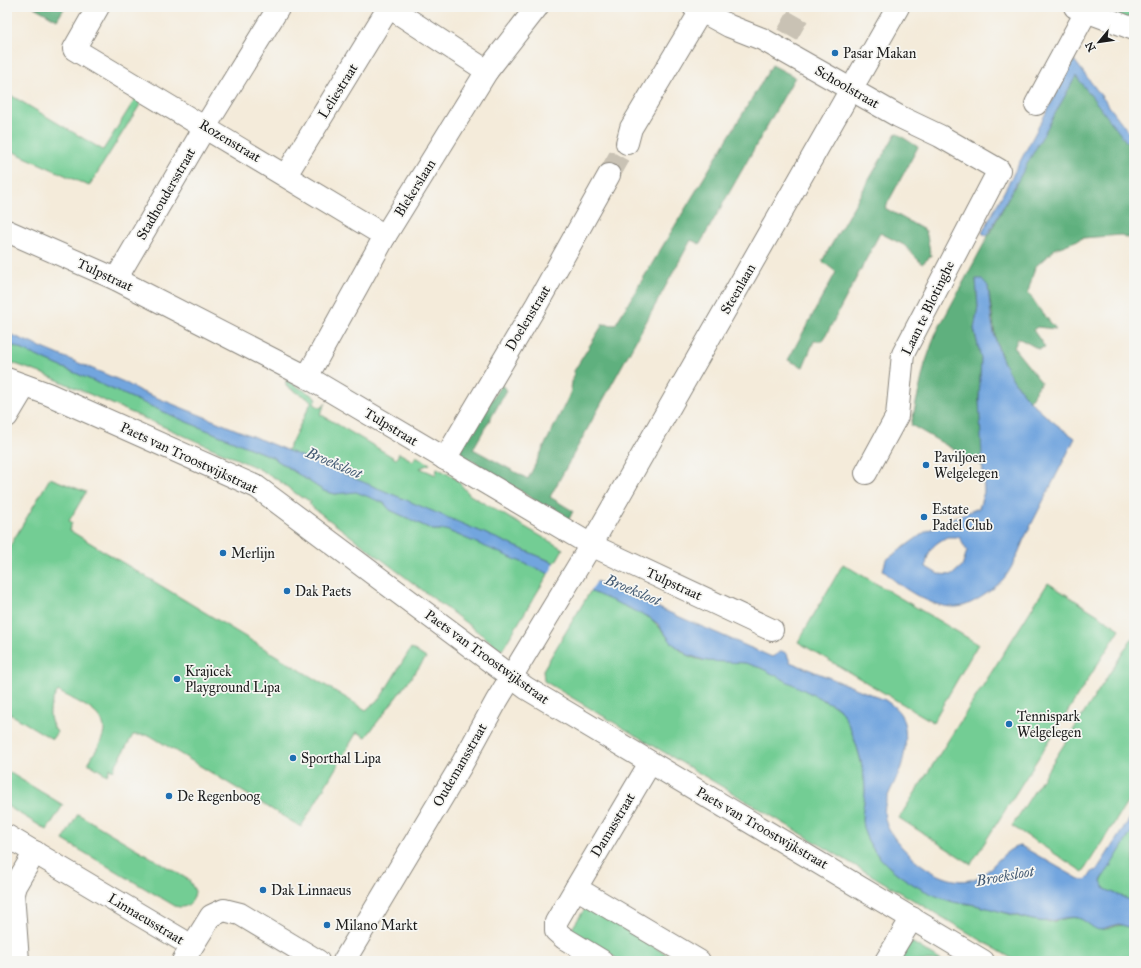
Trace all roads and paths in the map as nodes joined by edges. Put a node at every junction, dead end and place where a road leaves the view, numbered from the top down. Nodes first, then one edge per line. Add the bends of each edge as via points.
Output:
1 (98, 7) edge
2 (279, 7) edge
3 (389, 7) edge
4 (537, 7) edge
5 (898, 7) edge
6 (698, 9) edge
7 (1080, 10) edge
8 (1134, 29) edge
9 (487, 71) junction
10 (852, 89) junction
11 (1036, 104) dead end
12 (205, 126) junction
13 (627, 143) tunnel mouth
14 (999, 170) joint
15 (286, 175) junction
16 (610, 175) tunnel mouth
17 (7, 231) edge
18 (385, 236) junction
19 (116, 279) junction
20 (307, 377) junction
21 (16, 382) edge
22 (7, 416) edge
23 (445, 459) junction
24 (866, 473) dead end
25 (583, 559) junction
26 (772, 630) dead end
27 (505, 673) junction
28 (650, 763) junction
29 (7, 836) edge
30 (35, 852) junction
31 (576, 888) junction
32 (912, 918) junction
33 (187, 953) edge
34 (976, 959) edge
35 (18, 961) edge
36 (318, 961) edge
37 (344, 961) edge
38 (602, 961) edge
39 (699, 961) edge
40 (886, 961) edge

1 - 12 street, Rozenstraat via 74,49
2 - 12 street, Stadhoudersstraat
3 - 9 street
3 - 15 street, Leliestraat
4 - 9 street, Blekerslaan
5 - 10 street, Steenlaan
6 - 10 street, Schoolstraat via 783,42
6 - 13 street via 631,128
7 - 8 street
7 - 11 street
9 - 18 street, Blekerslaan
10 - 14 street, Schoolstraat
10 - 25 street, Steenlaan
12 - 15 street, Rozenstraat
12 - 19 street, Stadhoudersstraat
14 - 24 street, Laan te Blotinghe via 903,354 897,416
15 - 18 street, Rozenstraat
16 - 23 street, Doelenstraat
17 - 19 street, Tulpstraat
18 - 20 street, Blekerslaan
19 - 20 street, Tulpstraat
20 - 23 street, Tulpstraat
21 - 22 street
21 - 27 street, Paets van Troostwijkstraat via 257,487
23 - 25 street, Tulpstraat
25 - 26 street, Tulpstraat
25 - 27 street, Oudemansstraat via 563,593
27 - 28 street, Paets van Troostwijkstraat
27 - 37 street, Oudemansstraat via 462,764
28 - 31 street, Damasstraat
28 - 32 street, Paets van Troostwijkstraat
29 - 30 street, Linnaeusstraat
30 - 33 street, Linnaeusstraat
30 - 35 street via 13,892
31 - 38 street, Damasstraat via 556,922 556,931
31 - 39 street
32 - 34 street, Paets van Troostwijkstraat
32 - 40 street
33 - 36 street, Linnaeusstraat via 211,916 219,911 228,910 240,914

